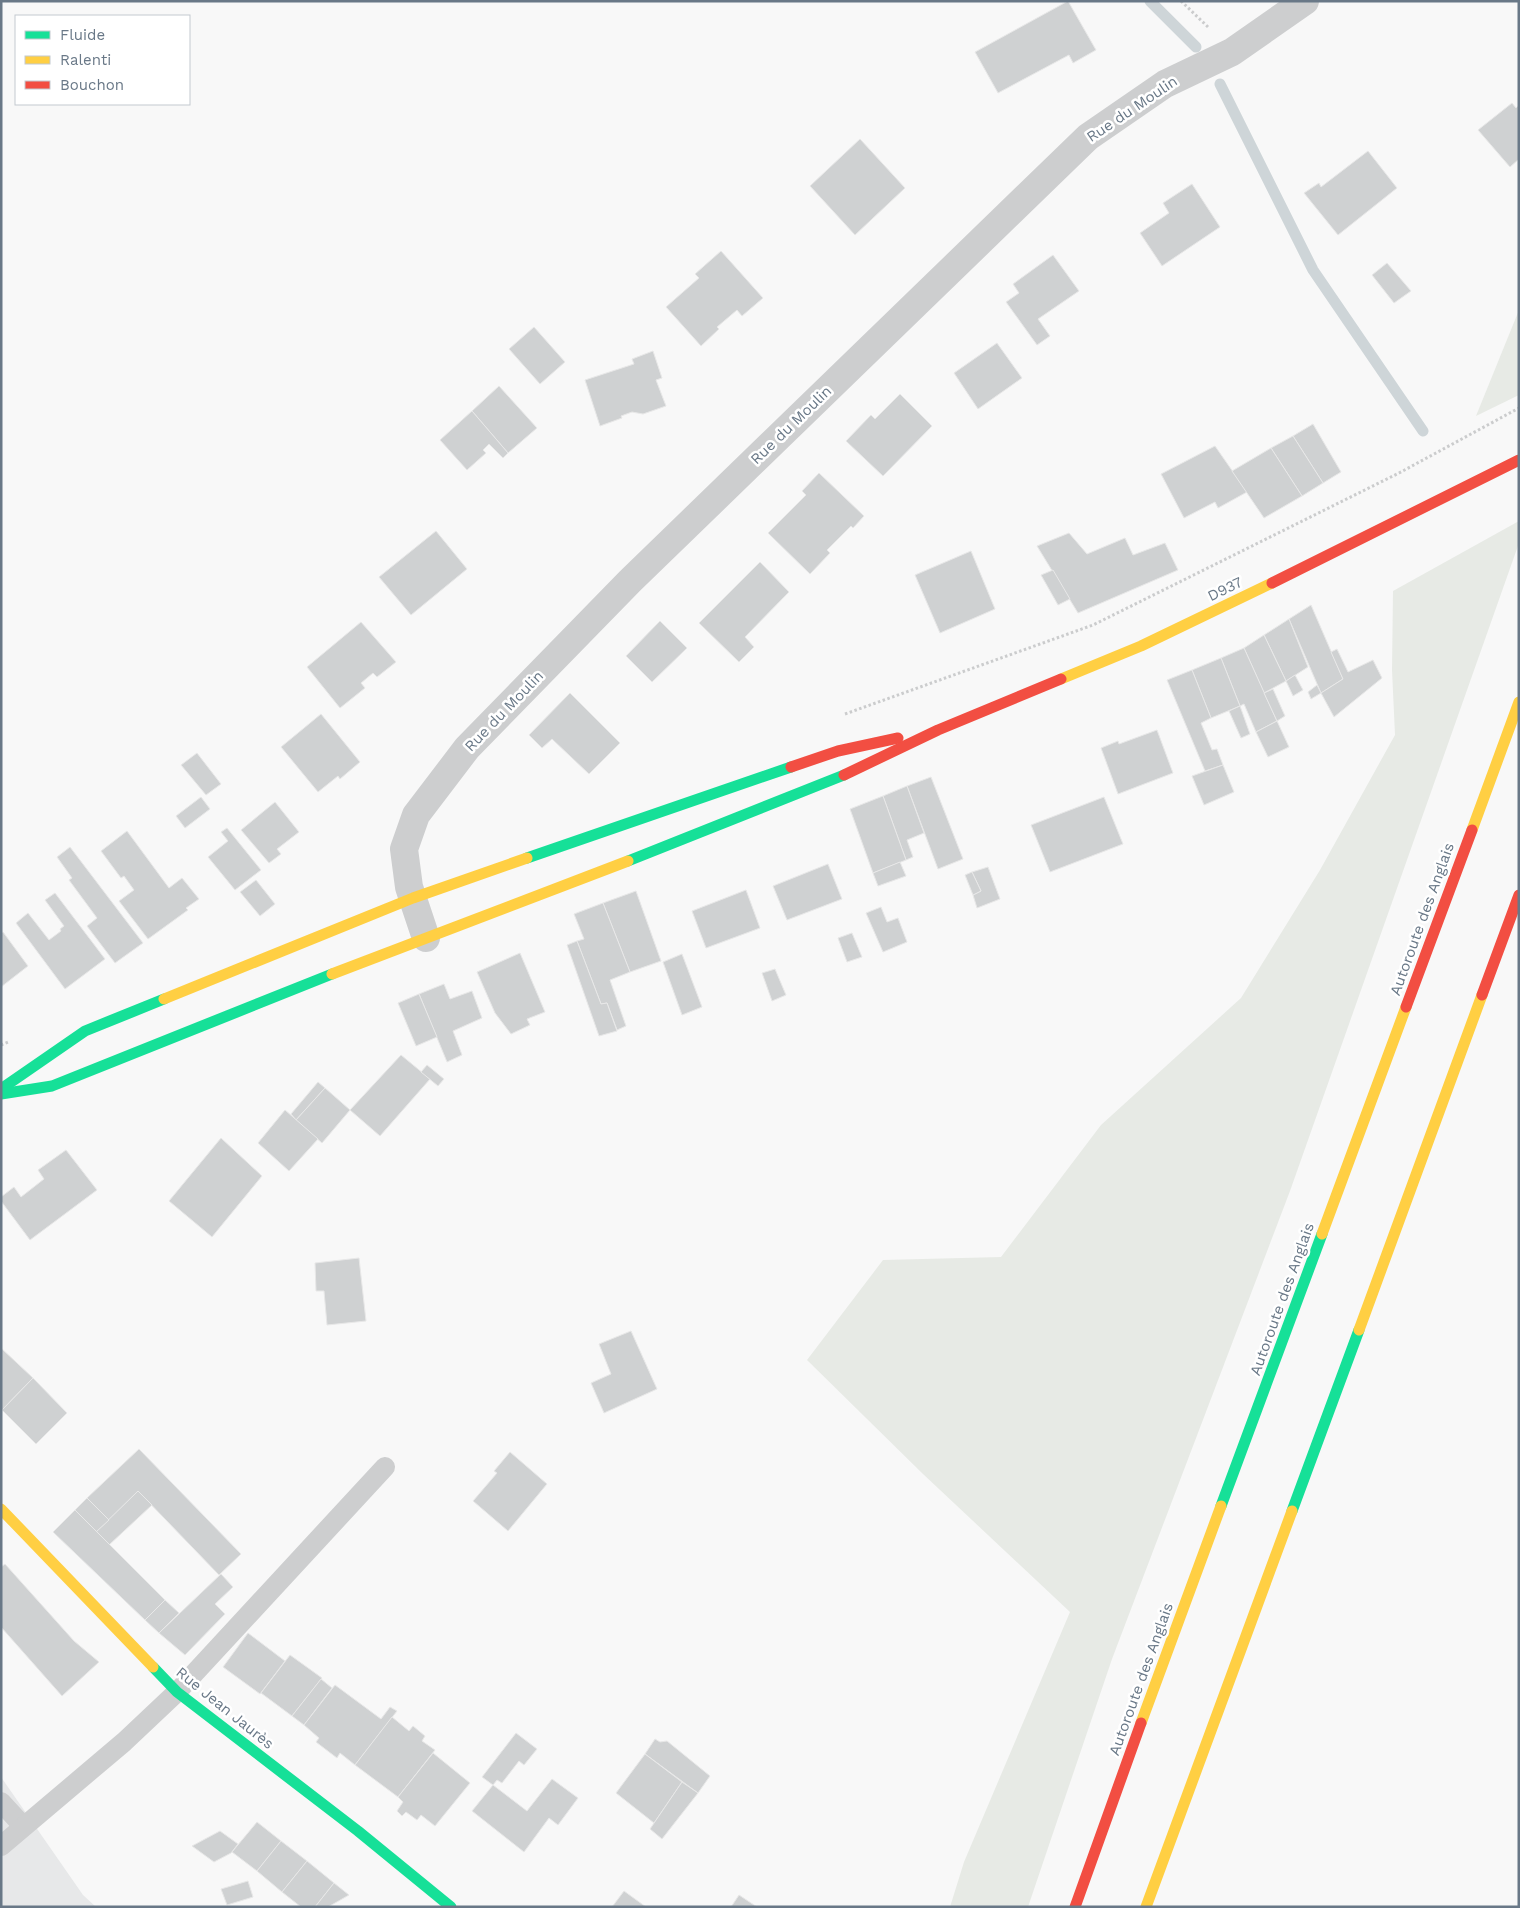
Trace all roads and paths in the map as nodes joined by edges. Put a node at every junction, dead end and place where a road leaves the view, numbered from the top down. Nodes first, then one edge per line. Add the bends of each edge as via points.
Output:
1 (1305, 1) edge
2 (1519, 460) edge
3 (1519, 702) edge
4 (938, 730) junction
5 (1519, 895) edge
6 (413, 898) junction
7 (426, 938) junction
8 (1, 1089) edge
9 (1, 1094) edge
10 (385, 1467) dead end
11 (1, 1509) edge
12 (177, 1692) junction
13 (1, 1802) edge
14 (24, 1826) junction
15 (1, 1846) edge
16 (451, 1907) edge
17 (1075, 1907) edge
18 (1146, 1907) edge

1 - 6 street, Rue du Moulin via 1232,52 1165,84 1088,137 630,581 467,748 416,815 404,849
2 - 4 main road, D937 via 1141,646
3 - 17 main road, Autoroute des Anglais
4 - 6 main road via 838,751
4 - 7 main road via 843,776
5 - 18 main road
6 - 7 street, Rue du Moulin
6 - 8 main road via 85,1031
7 - 9 main road via 52,1086
10 - 12 lane
11 - 12 main road, Rue Jean Jaurès
12 - 14 lane via 124,1742
12 - 16 main road, Rue Jean Jaurès
13 - 14 lane
14 - 15 lane

